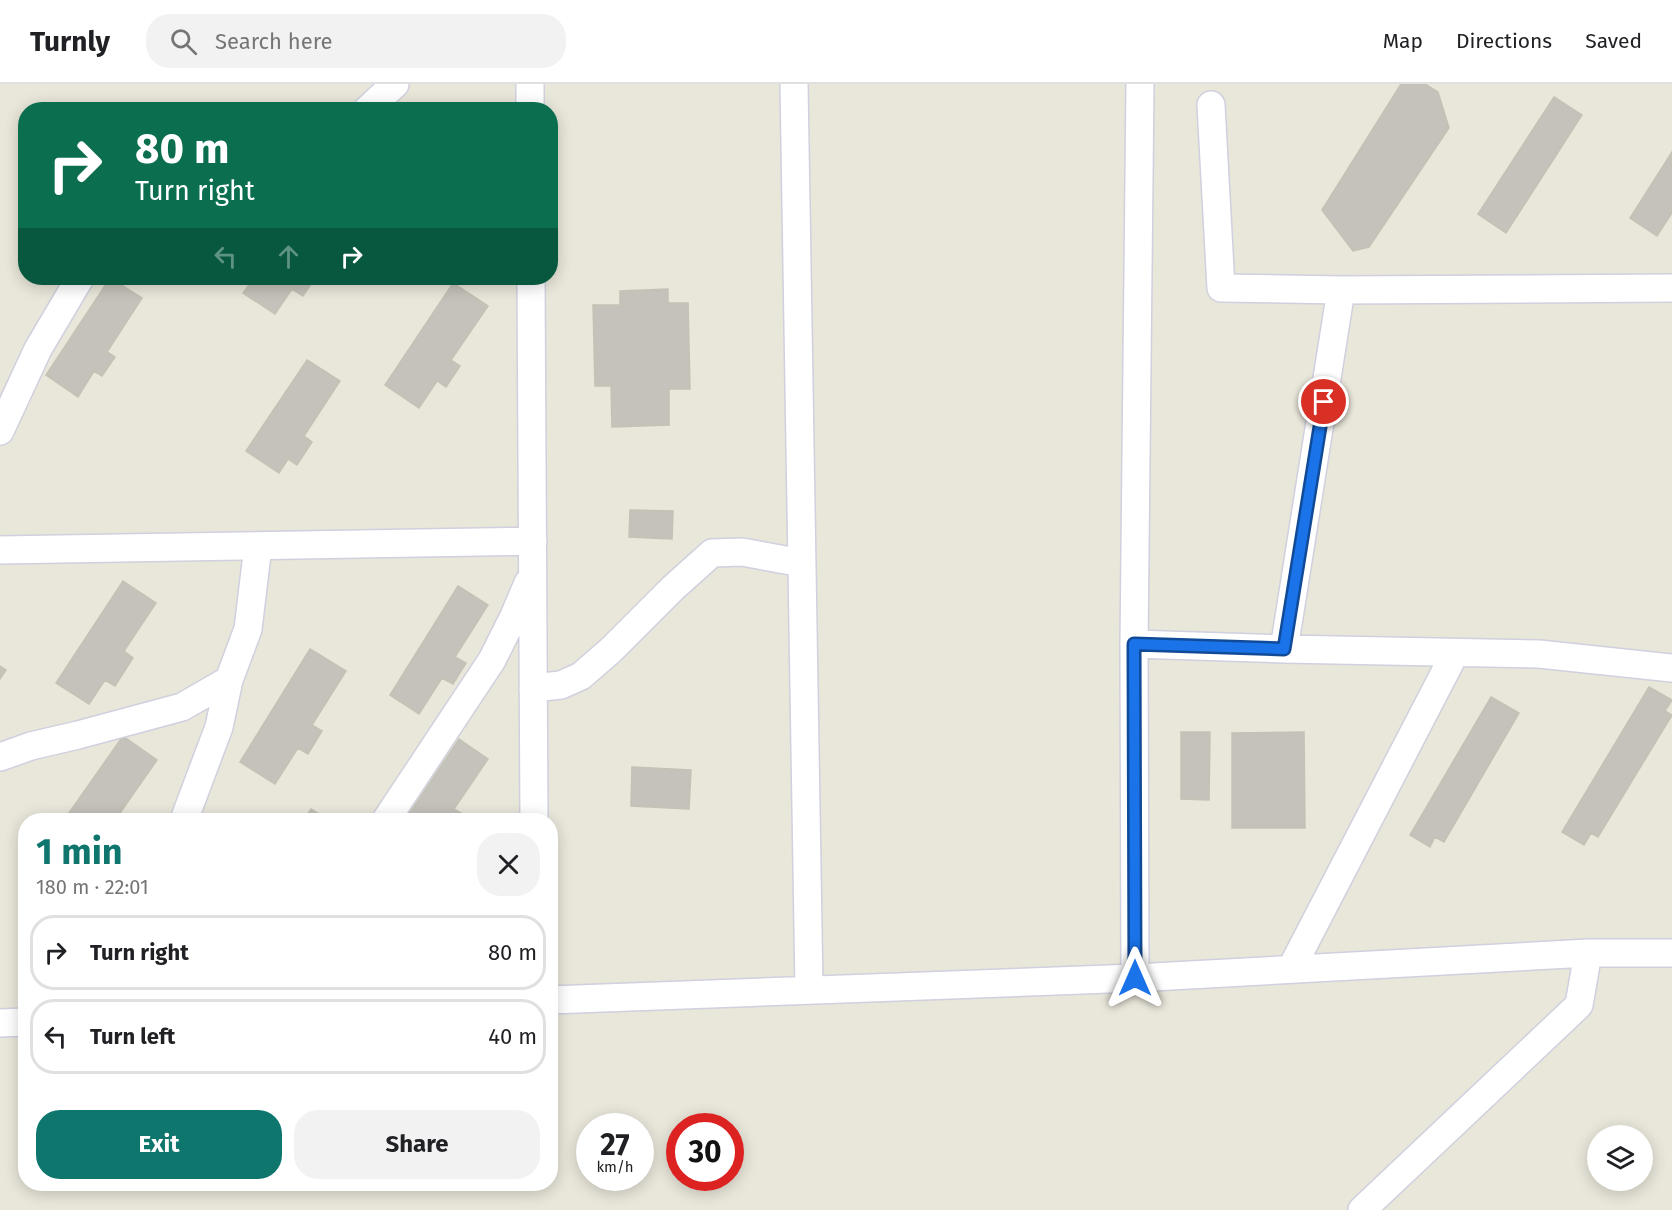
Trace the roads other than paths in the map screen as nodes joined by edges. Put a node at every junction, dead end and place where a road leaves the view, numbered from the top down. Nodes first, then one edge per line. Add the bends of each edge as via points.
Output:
1 (395, 84) edge
2 (530, 84) edge
3 (794, 84) edge
4 (1140, 84) edge
5 (376, 102) edge
6 (530, 102) edge
7 (1211, 105) dead end
8 (76, 285) edge
9 (531, 285) edge
10 (1672, 288) edge
11 (1341, 290) junction
12 (0, 431) edge
13 (533, 541) junction
14 (258, 546) junction
15 (0, 550) edge
16 (802, 563) junction
17 (533, 571) junction
18 (1134, 644) junction
19 (1284, 649) junction
20 (1455, 653) junction
21 (1672, 669) edge
22 (229, 680) junction
23 (533, 688) junction
24 (0, 757) edge
25 (187, 813) edge
26 (391, 813) edge
27 (534, 813) edge
28 (1588, 953) junction
29 (1672, 953) edge
30 (1291, 969) junction
31 (1135, 978) junction
32 (809, 989) junction
33 (558, 1000) edge
34 (18, 1022) edge
35 (0, 1023) edge
36 (1362, 1210) edge

1 - 5 street
2 - 6 street
3 - 16 street
4 - 18 street
7 - 11 street via 1221,288
8 - 12 street via 38,349
9 - 13 street
10 - 11 street
11 - 19 street
13 - 14 street
13 - 17 street
14 - 15 street
14 - 22 street via 249,629
16 - 23 street via 742,552 712,553 581,676 561,685
16 - 32 street
17 - 23 street
17 - 26 street via 492,660
18 - 19 street
18 - 31 street
19 - 20 street
20 - 21 street via 1539,654
20 - 30 street
22 - 24 street via 182,707
22 - 25 street via 219,727
23 - 27 street
28 - 29 street
28 - 30 street
28 - 36 street via 1579,1005
30 - 31 street
31 - 32 street
32 - 33 street
34 - 35 street

